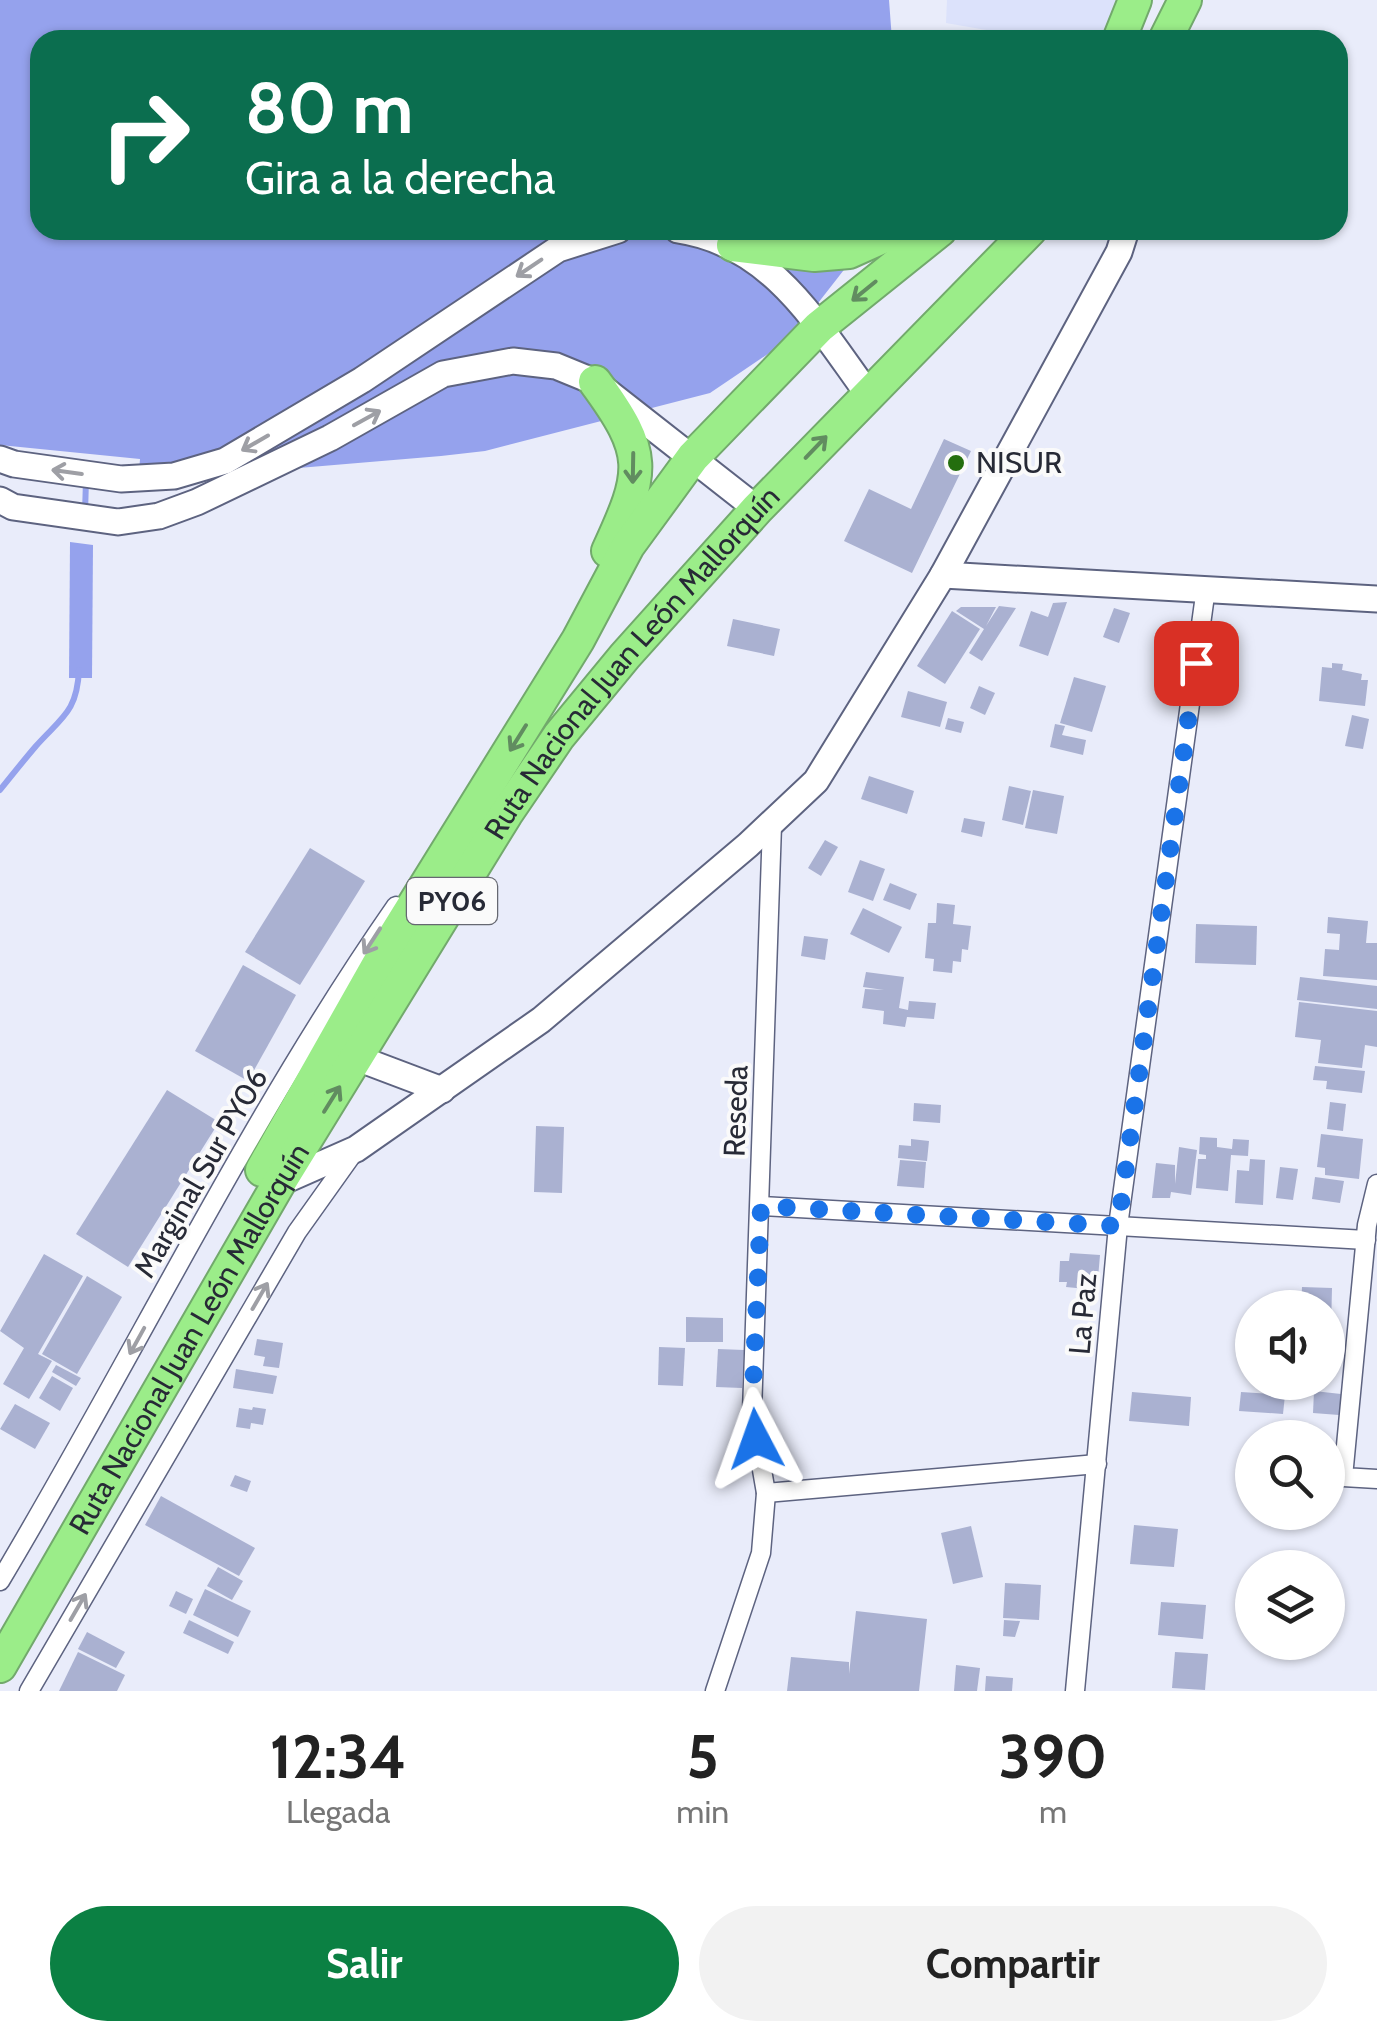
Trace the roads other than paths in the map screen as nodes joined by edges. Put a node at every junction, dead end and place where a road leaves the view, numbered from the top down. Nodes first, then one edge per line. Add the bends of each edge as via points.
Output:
1 (1135, 0) edge
2 (1185, 0) edge
3 (1123, 30) edge
4 (1170, 30) edge
5 (585, 240) edge
6 (715, 240) edge
7 (876, 240) edge
8 (928, 240) edge
9 (1020, 240) edge
10 (1120, 240) edge
11 (733, 245) junction
12 (819, 327) junction
13 (595, 382) junction
14 (868, 394) junction
15 (693, 457) junction
16 (7, 462) edge
17 (7, 504) edge
18 (757, 508) junction
19 (943, 576) junction
20 (1206, 588) junction
21 (1377, 598) edge
22 (548, 688) junction
23 (474, 808) junction
24 (772, 824) junction
25 (344, 1054) junction
26 (442, 1090) junction
27 (356, 1149) junction
28 (279, 1182) junction
29 (1377, 1184) edge
30 (761, 1206) junction
31 (1118, 1226) junction
32 (1370, 1230) edge
33 (1097, 1464) junction
34 (1377, 1479) edge
35 (766, 1493) junction
36 (0, 1581) edge
37 (0, 1623) edge
38 (0, 1666) edge
39 (29, 1691) edge
40 (715, 1691) edge
41 (1075, 1691) edge

1 - 3 highway
2 - 4 highway
5 -> 16 main road via 558,248 362,380 225,461 174,476 121,479
6 - 11 main road
7 - 11 highway via 849,252 814,255
8 -> 12 highway, Ruta Nacional Juan León Mallorquín / PY06
9 - 14 highway, Ruta Nacional Juan León Mallorquín / PY06
10 - 19 main road
11 - 12 main road via 773,272
12 - 14 main road
12 - 15 highway, Ruta Nacional Juan León Mallorquín / PY06
13 - 15 main road
17 -> 13 main road via 118,522 159,516 330,438 443,374 513,360 556,366
13 -> 22 highway via 632,438 632,499 576,610
18 -> 14 highway, Ruta Nacional Juan León Mallorquín / PY06
15 - 18 main road
15 - 22 highway, Ruta Nacional Juan León Mallorquín / PY06 via 628,546
18 - 25 highway, Ruta Nacional Juan León Mallorquín / PY06 via 559,736
19 - 20 main road
19 - 24 main road via 816,782
20 - 21 main road
20 - 31 street, La Paz
22 -> 23 highway, Ruta Nacional Juan León Mallorquín / PY06
23 - 25 highway, Ruta Nacional Juan León Mallorquín / PY06 via 392,940
23 -> 36 street, Marginal Sur PY06 via 370,942 224,1183
24 - 26 main road via 542,1020
24 - 30 street, Reseda
25 - 26 main road
28 -> 25 highway, Ruta Nacional Juan León Mallorquín / PY06
25 - 37 highway, Ruta Nacional Juan León Mallorquín / PY06
26 - 27 main road
27 - 28 main road
39 -> 27 street via 297,1232
28 - 38 highway, Ruta Nacional Juan León Mallorquín / PY06
29 - 32 street
30 - 31 street
30 - 35 street, Reseda via 752,1412
31 - 32 street
31 - 33 street, La Paz
32 - 34 street via 1343,1477
33 - 35 street
33 - 41 street, La Paz
35 - 40 street, Reseda via 761,1554

